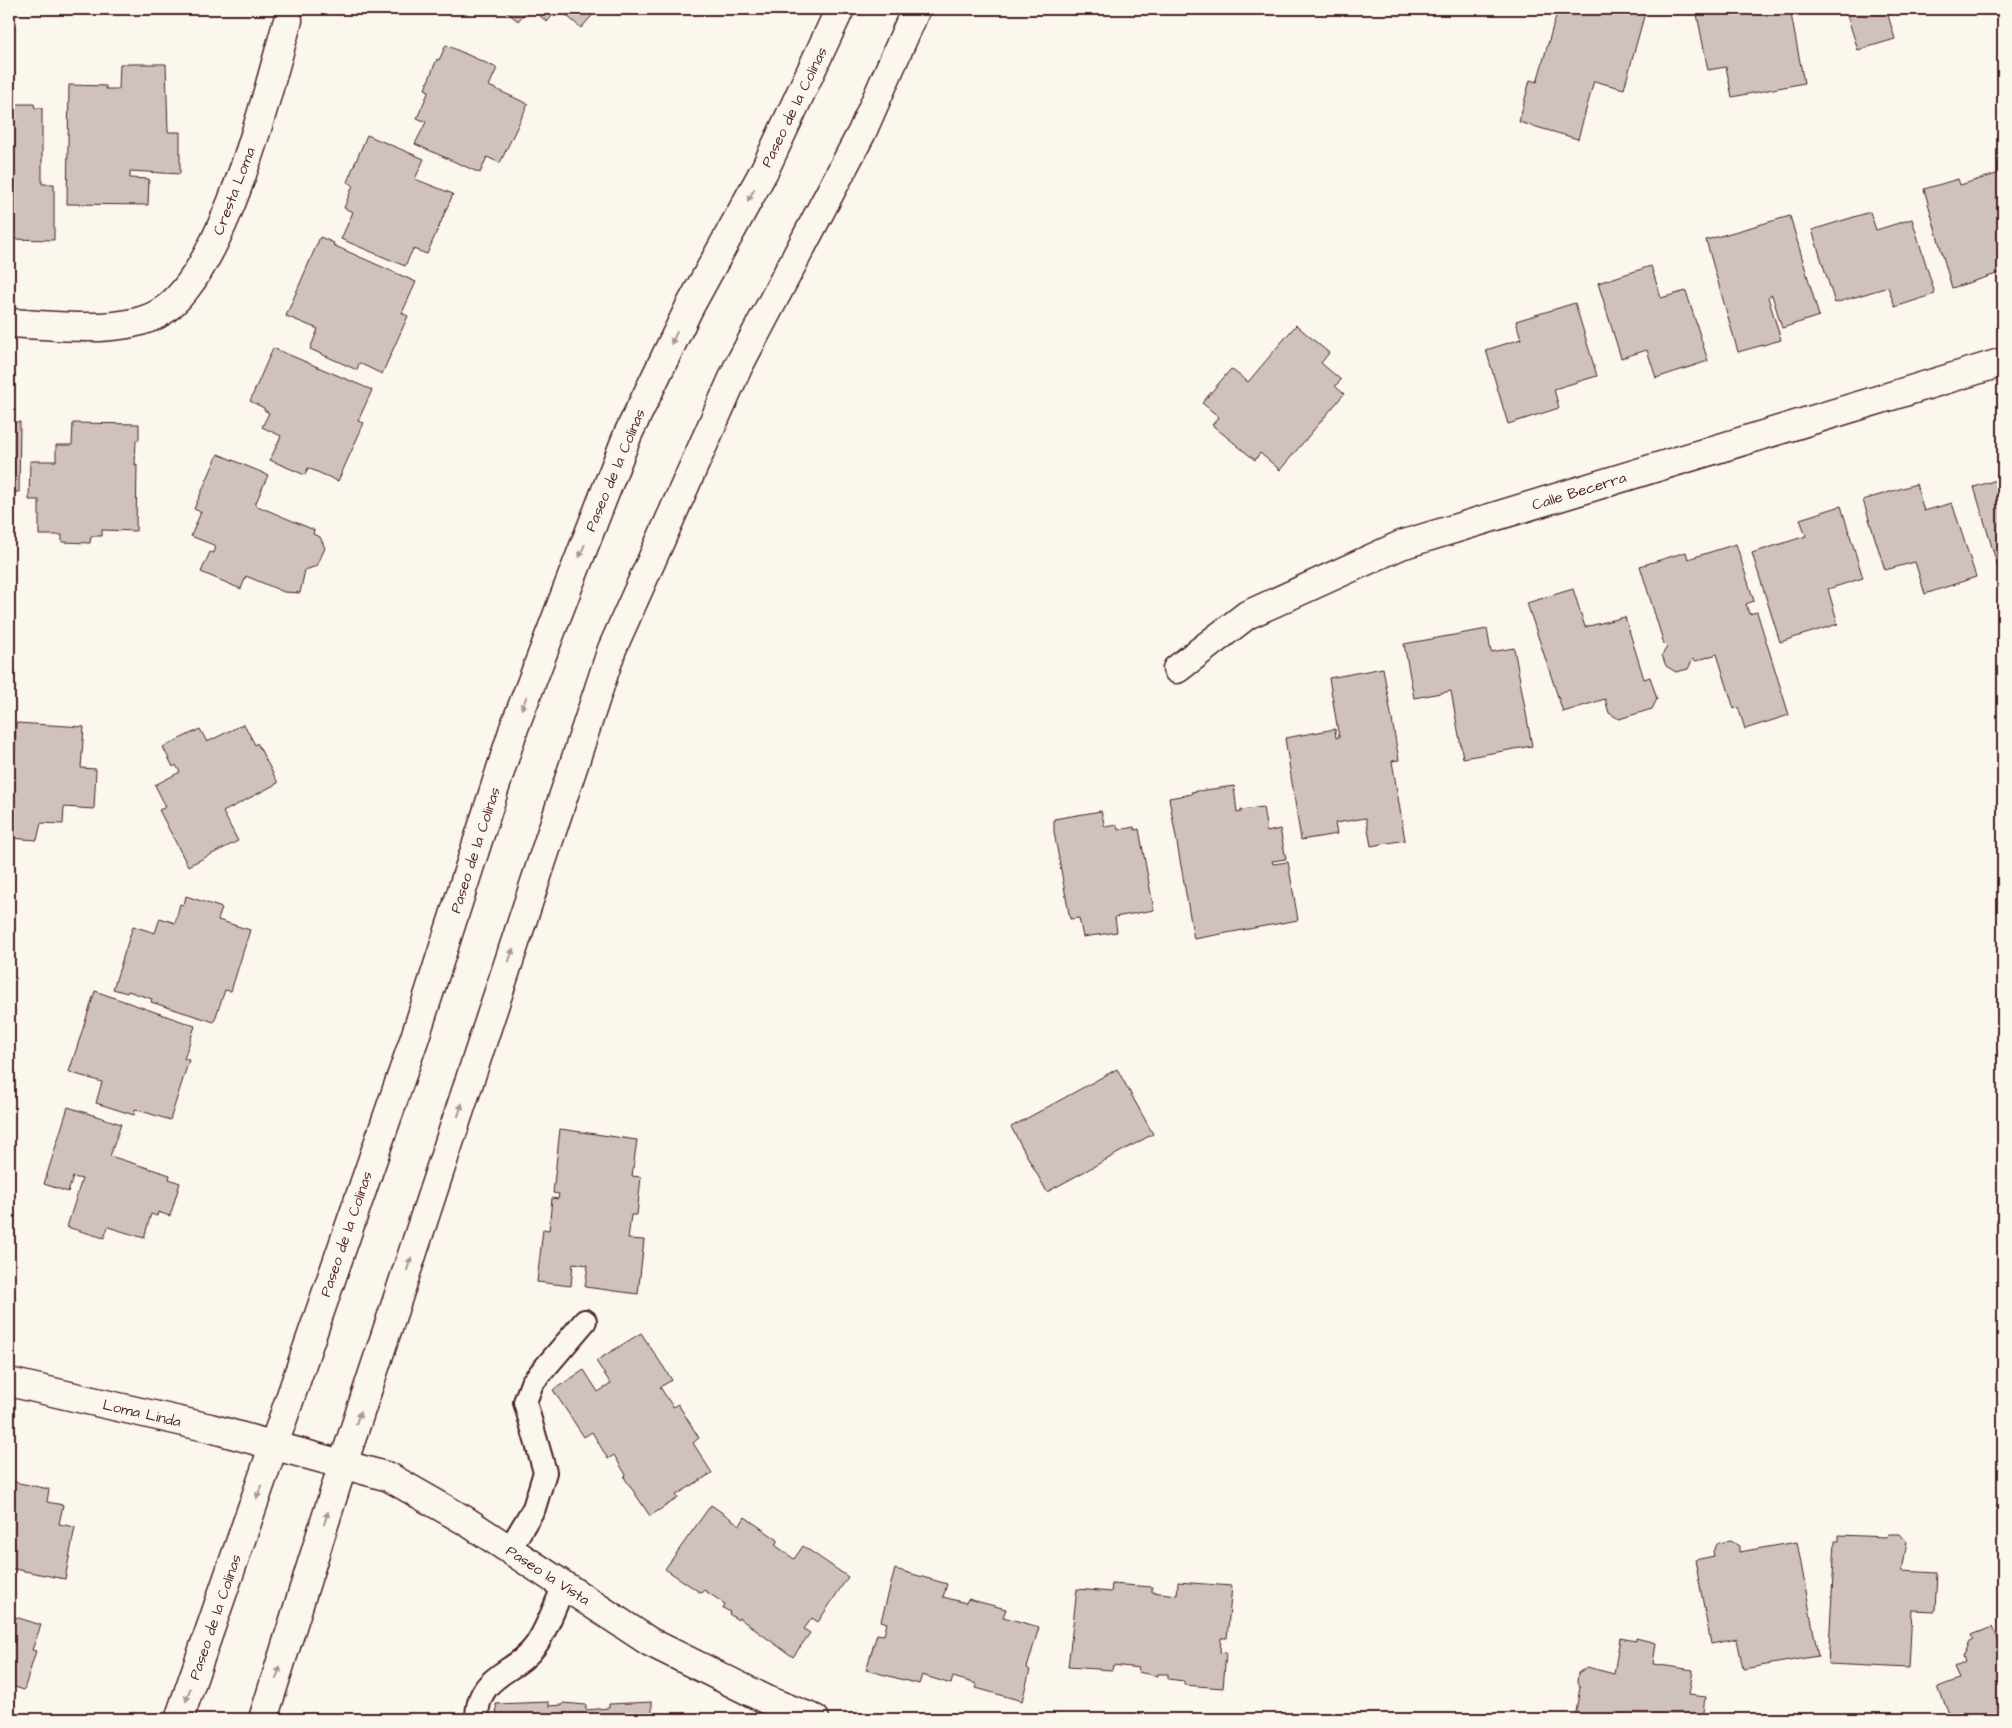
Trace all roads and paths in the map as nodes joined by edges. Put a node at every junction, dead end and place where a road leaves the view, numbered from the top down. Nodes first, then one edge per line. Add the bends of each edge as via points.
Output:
1 (840, 9) edge
2 (916, 9) edge
3 (288, 20) dead end
4 (9, 323) edge
5 (2003, 362) edge
6 (1177, 669) dead end
7 (585, 1321) dead end
8 (9, 1382) edge
9 (275, 1446) junction
10 (343, 1464) junction
11 (509, 1550) junction
12 (564, 1586) junction
13 (179, 1719) edge
14 (263, 1719) edge
15 (478, 1719) edge
16 (815, 1719) edge

1 -> 9 main road, Paseo de la Colinas via 765,169 689,308 628,434 514,728 415,1037
10 -> 2 main road via 612,650 738,367 862,132
3 - 4 main road, Cresta Loma via 256,134 221,231 185,290 159,314 128,325
5 - 6 main road, Calle Becerra via 1401,545 1247,616
7 - 11 lane via 532,1383 525,1402 544,1472 534,1508
8 - 9 main road, Loma Linda
9 - 10 main road, Paseo la Vista
9 -> 13 main road, Paseo de la Colinas
10 - 11 main road, Paseo la Vista via 389,1477
14 -> 10 main road
11 - 12 main road, Paseo la Vista
12 - 15 lane via 536,1645 520,1662 497,1675 483,1691 477,1710
12 - 16 main road, Paseo la Vista via 650,1642 769,1701

